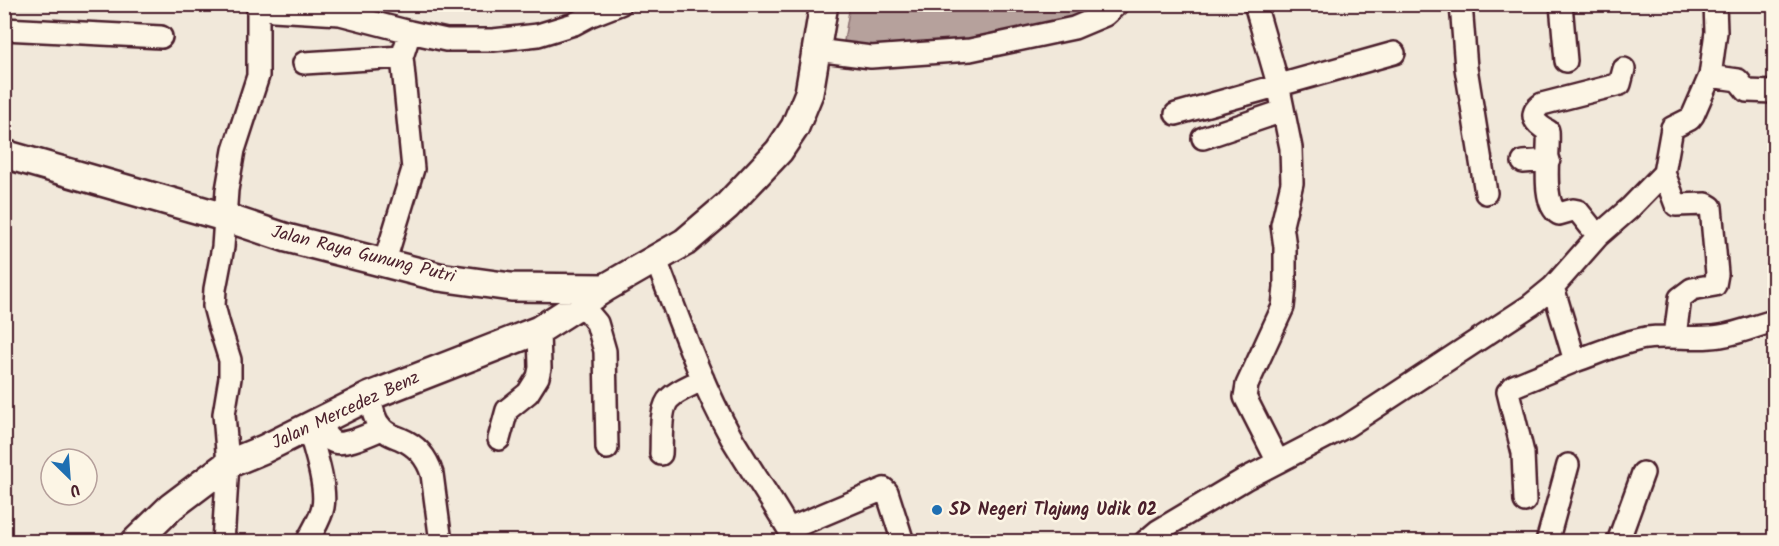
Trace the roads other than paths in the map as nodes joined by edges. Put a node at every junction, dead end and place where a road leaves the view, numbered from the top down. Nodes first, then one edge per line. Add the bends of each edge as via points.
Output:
1 (620, 4) edge
2 (824, 4) edge
3 (1117, 4) edge
4 (1255, 4) edge
5 (1461, 4) edge
6 (1561, 4) edge
7 (1715, 4) edge
8 (265, 7) edge
9 (4, 29) edge
10 (410, 32) junction
11 (161, 37) dead end
12 (816, 50) junction
13 (1394, 53) dead end
14 (402, 57) junction
15 (1566, 61) dead end
16 (304, 63) dead end
17 (1624, 69) dead end
18 (1710, 76) junction
19 (1278, 84) junction
20 (1774, 92) edge
21 (1283, 111) junction
22 (1176, 114) dead end
23 (1203, 138) dead end
24 (4, 154) edge
25 (1549, 160) junction
26 (1523, 162) dead end
27 (1664, 173) junction
28 (1486, 193) dead end
29 (224, 217) junction
30 (1598, 236) junction
31 (656, 260) junction
32 (384, 264) junction
33 (1553, 287) junction
34 (605, 288) junction
35 (581, 304) junction
36 (1774, 321) edge
37 (539, 330) junction
38 (1674, 336) junction
39 (1575, 361) junction
40 (703, 379) junction
41 (370, 396) junction
42 (313, 424) junction
43 (382, 429) junction
44 (499, 439) dead end
45 (607, 448) dead end
46 (661, 454) dead end
47 (1278, 462) junction
48 (228, 465) junction
49 (1568, 465) dead end
50 (1643, 473) dead end
51 (1525, 501) dead end
52 (793, 536) edge
53 (1156, 538) edge
54 (135, 542) edge
55 (223, 542) edge
56 (307, 542) edge
57 (441, 542) edge
58 (903, 542) edge
59 (1547, 542) edge
60 (1618, 542) edge

1 - 10 street via 538,35 446,40
2 - 12 main road, Jalan Raya Gunung Putri
3 - 12 street via 1105,15 1074,28 970,50 871,57
4 - 19 street
5 - 28 street via 1466,68
6 - 15 street
7 - 18 street
8 - 10 street via 340,14
8 - 29 street via 258,76 234,150
9 - 11 street
10 - 14 street
12 - 31 main road, Jalan Raya Gunung Putri via 808,93 795,126 778,151 727,206 685,242
13 - 19 street
14 - 16 street
14 - 32 street via 413,169
17 - 25 street via 1620,84 1539,106 1534,117 1539,127 1548,131
18 - 20 street via 1738,80 1747,91
18 - 27 street via 1693,115 1672,128
19 - 21 street
19 - 22 street
21 - 23 street
21 - 47 street via 1292,169 1291,194 1282,225 1286,287 1283,307 1245,397
24 - 29 main road, Jalan Raya Gunung Putri
25 - 26 street
25 - 30 street via 1548,190 1555,212 1578,211
27 - 30 street
27 - 38 street via 1676,205 1711,207 1717,274 1714,285 1692,289 1680,298
29 - 32 main road, Jalan Raya Gunung Putri
29 - 48 street via 214,306 230,360 224,414
30 - 33 street
31 - 34 main road, Jalan Raya Gunung Putri
31 - 40 street
32 - 34 main road, Jalan Raya Gunung Putri via 511,287
33 - 39 street
33 - 47 street via 1503,325 1364,415
34 - 35 main road, Jalan Mercedez Benz
35 - 37 main road, Jalan Mercedez Benz
35 - 45 street via 597,322 605,351
36 - 38 street via 1720,336
37 - 41 main road, Jalan Mercedez Benz
37 - 44 street via 538,377 528,393 507,410
38 - 39 street via 1631,341
39 - 51 street via 1508,392 1523,453
40 - 46 street via 666,403
40 - 52 street via 731,436
41 - 42 main road, Jalan Mercedez Benz
41 - 43 street via 373,414
42 - 43 street via 338,443
42 - 48 main road, Jalan Mercedez Benz
42 - 56 street via 324,500
43 - 57 street via 415,446 429,464
47 - 53 street
48 - 54 main road, Jalan Mercedez Benz via 171,507
48 - 55 street
49 - 59 street
50 - 60 street
52 - 58 street via 884,489

